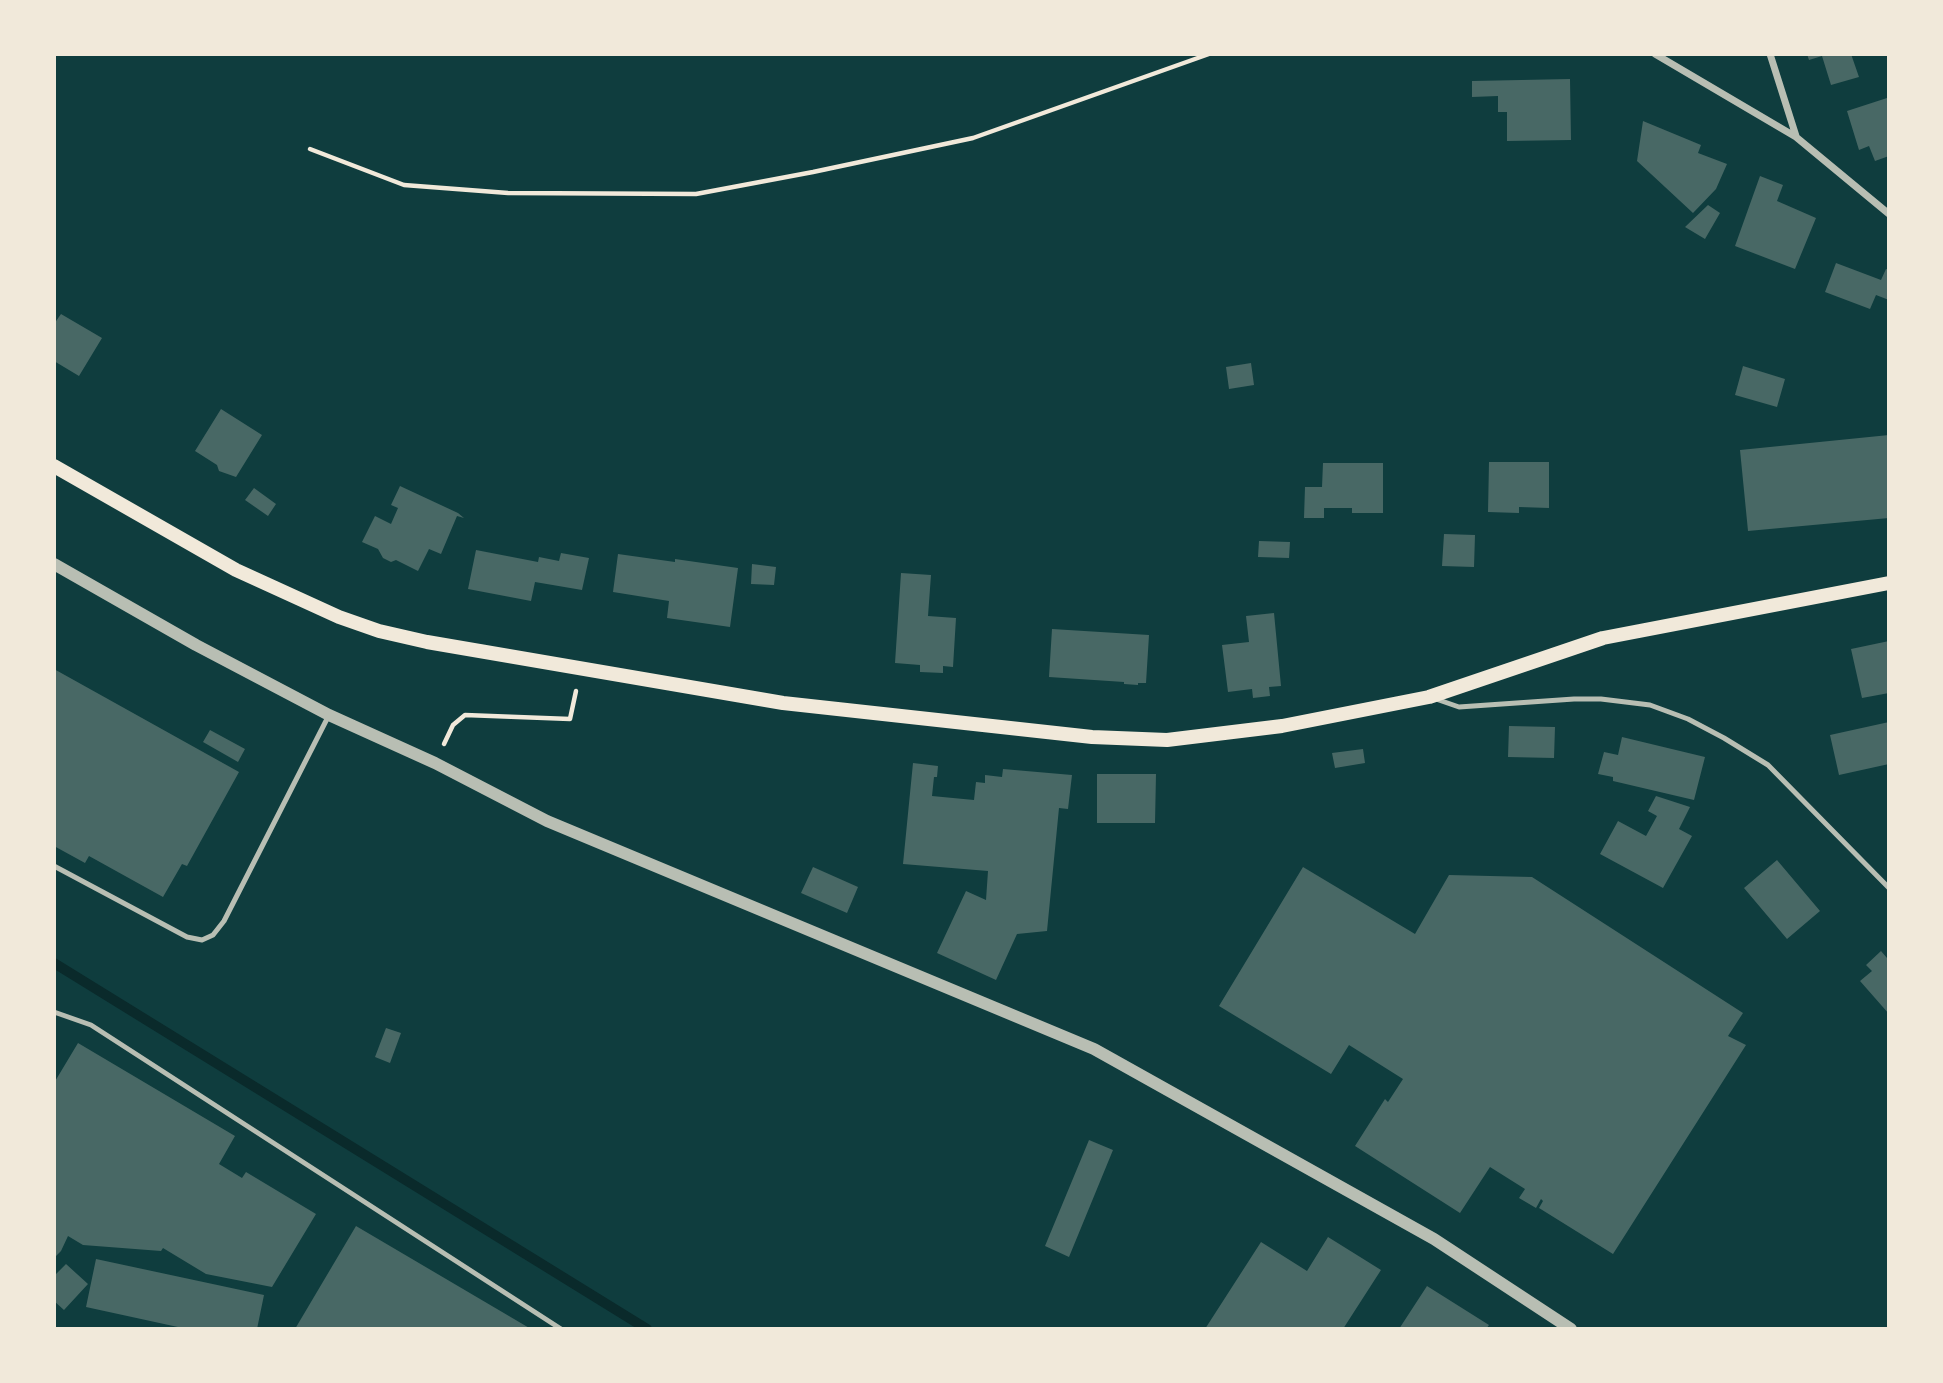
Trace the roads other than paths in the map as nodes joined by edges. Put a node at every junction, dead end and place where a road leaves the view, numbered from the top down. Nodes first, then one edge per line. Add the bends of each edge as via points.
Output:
1 (1655, 54) edge
2 (1770, 54) edge
3 (1796, 137) junction
4 (1889, 214) edge
5 (54, 466) edge
6 (54, 564) edge
7 (1889, 583) edge
8 (1429, 697) junction
9 (329, 715) junction
10 (54, 866) edge
11 (1889, 888) edge
12 (54, 1012) edge
13 (561, 1329) edge
14 (1571, 1329) edge

1 - 3 street
2 - 3 street
3 - 4 street
5 - 8 main road via 236,570 379,631 783,703 1092,737 1167,740 1282,726
6 - 9 street
7 - 8 main road via 1602,638
8 - 11 lane via 1459,707 1601,699 1650,705 1688,719 1768,765
9 - 10 lane via 213,935 202,940 187,937
9 - 14 street via 547,821 1094,1049 1434,1239
12 - 13 lane via 91,1026

